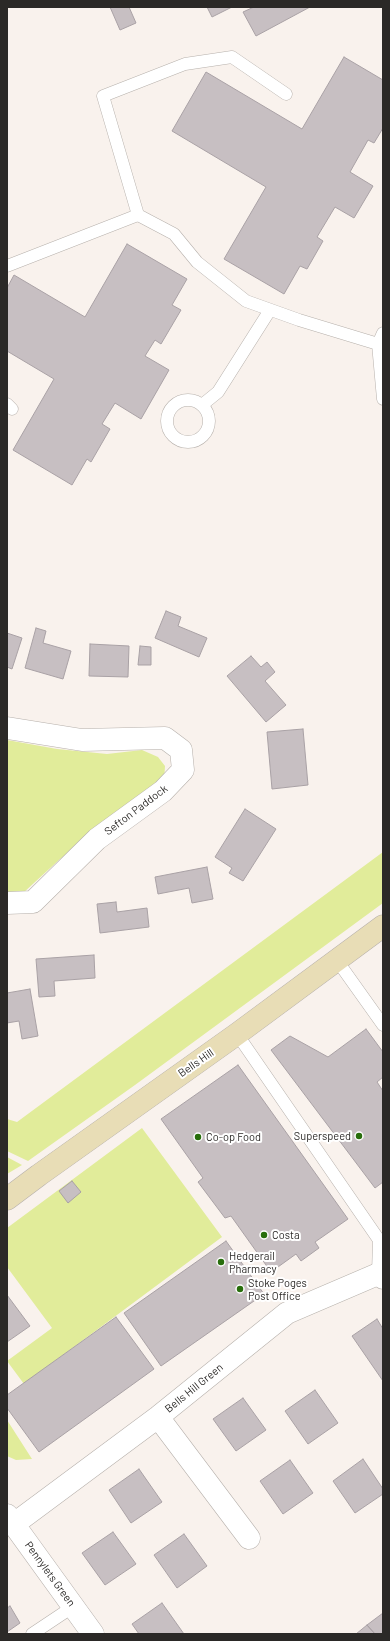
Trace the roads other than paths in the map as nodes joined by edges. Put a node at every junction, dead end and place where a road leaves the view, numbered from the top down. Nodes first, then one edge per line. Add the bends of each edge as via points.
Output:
1 (286, 94) dead end
2 (138, 215) junction
3 (7, 266) edge
4 (270, 310) junction
5 (383, 333) edge
6 (378, 344) junction
7 (383, 399) edge
8 (202, 405) dead end
9 (7, 728) edge
10 (7, 903) edge
11 (383, 926) edge
12 (336, 959) junction
13 (383, 1026) edge
14 (237, 1034) junction
15 (7, 1199) edge
16 (380, 1276) edge
17 (158, 1417) junction
18 (10, 1519) edge
19 (249, 1538) dead end
20 (74, 1606) junction
21 (32, 1634) edge
22 (94, 1634) edge

1 - 2 lane via 232,57 184,64 104,96
2 - 3 lane
2 - 4 lane via 174,234 197,262 246,301
4 - 6 lane
4 - 8 lane via 218,392
5 - 6 lane
6 - 7 lane
9 - 10 street, Sefton Paddock via 82,740 165,738 181,750 183,770 163,791 97,839 33,902
11 - 12 main road, Bells Hill
12 - 13 lane
12 - 14 main road, Bells Hill
14 - 15 main road, Bells Hill
14 - 16 lane via 379,1240
16 - 17 street, Bells Hill Green via 287,1313
17 - 18 street, Bells Hill Green
17 - 19 street
18 - 20 street, Pennylets Green
20 - 21 lane
20 - 22 street, Pennylets Green

